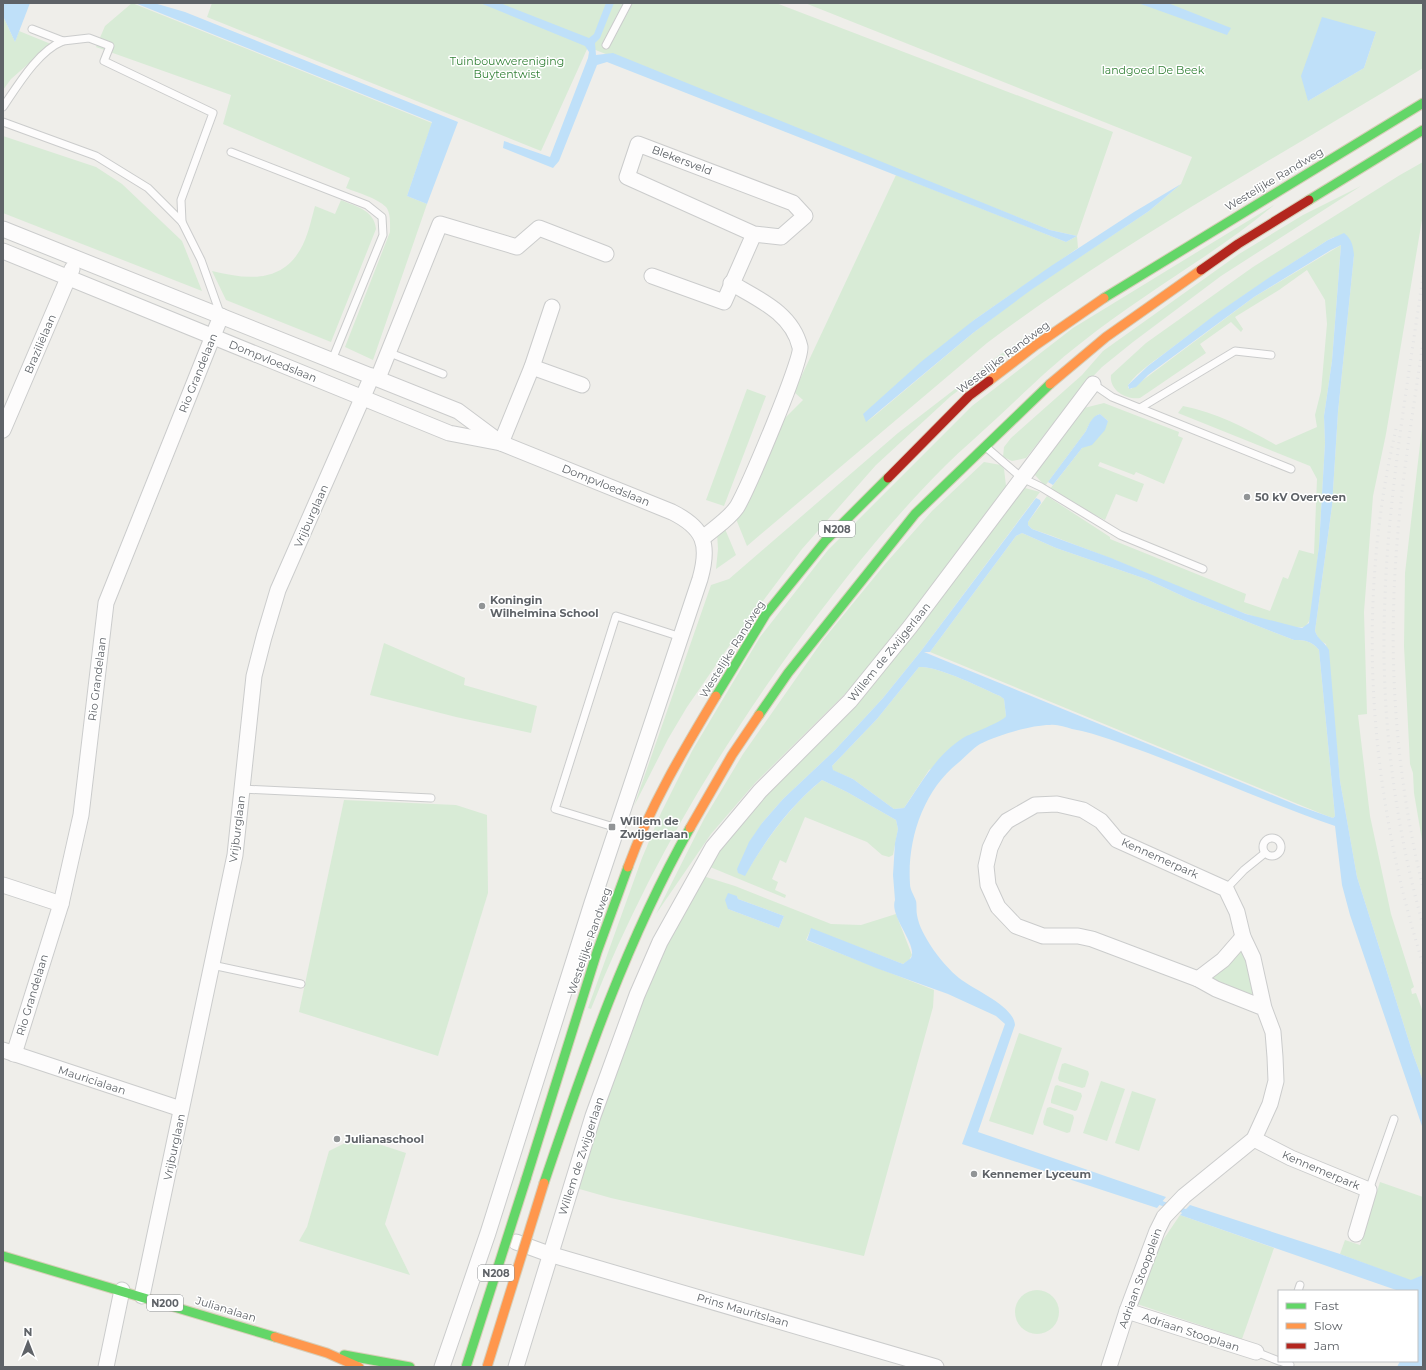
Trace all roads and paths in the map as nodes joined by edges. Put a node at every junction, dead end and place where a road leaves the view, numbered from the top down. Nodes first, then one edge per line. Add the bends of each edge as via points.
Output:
1 (628, 3) edge
2 (32, 29) dead end
3 (63, 41) junction
4 (606, 45) dead end
5 (1423, 103) edge
6 (3, 107) edge
7 (3, 122) edge
8 (1423, 130) edge
9 (231, 152) dead end
10 (182, 222) junction
11 (3, 229) edge
12 (754, 234) junction
13 (3, 251) edge
14 (606, 254) dead end
15 (77, 258) junction
16 (652, 276) dead end
17 (68, 278) junction
18 (731, 283) junction
19 (552, 307) dead end
20 (221, 316) junction
21 (213, 337) junction
22 (390, 353) junction
23 (1271, 355) dead end
24 (332, 360) junction
25 (532, 367) junction
26 (443, 374) dead end
27 (375, 377) junction
28 (1093, 384) joint
29 (582, 385) dead end
30 (363, 398) junction
31 (1140, 408) junction
32 (3, 430) edge
33 (501, 443) junction
34 (984, 445) junction
35 (1291, 470) dead end
36 (1022, 478) junction
37 (703, 538) junction
38 (1203, 569) dead end
39 (681, 637) junction
40 (242, 789) junction
41 (431, 798) dead end
42 (618, 828) junction
43 (1265, 853) dead end
44 (3, 884) edge
45 (1226, 889) junction
46 (61, 904) junction
47 (1243, 937) junction
48 (212, 965) junction
49 (1198, 979) junction
50 (301, 984) dead end
51 (1264, 1008) junction
52 (8, 1052) edge
53 (181, 1110) junction
54 (1394, 1119) dead end
55 (1254, 1139) junction
56 (1369, 1190) junction
57 (488, 1233) junction
58 (1356, 1234) dead end
59 (549, 1254) junction
60 (3, 1256) edge
61 (122, 1290) junction
62 (142, 1296) junction
63 (1127, 1311) junction
64 (1256, 1352) joint
65 (327, 1353) junction
66 (1278, 1359) edge
67 (1284, 1362) edge
68 (1290, 1365) dead end
69 (106, 1367) edge
70 (359, 1367) edge
71 (410, 1367) edge
72 (442, 1367) edge
73 (466, 1367) edge
74 (487, 1367) edge
75 (516, 1367) edge
76 (936, 1367) edge
77 (1109, 1367) edge

1 - 4 lane
2 - 3 lane
3 - 6 lane via 55,44 29,70
3 - 10 lane via 89,38 110,46 104,61 213,113 181,200
5 - 73 main road, Westelijke Randweg / N208, bridge via 1118,289 1036,345 969,396 826,540 766,614 695,730 654,805 630,862 597,952
7 - 10 lane via 96,156 148,188
8 - 34 main road, N208 via 1238,244 1177,286 1106,337
9 - 24 lane via 367,206 382,217 383,235
10 - 20 lane via 201,260
11 - 15 street, Dompvloedslaan
12 - 12 street, Blekersveld via 781,237 806,216 793,203 638,144 627,177
12 - 18 street
13 - 17 street, Dompvloedslaan
14 - 22 street via 539,228 517,247 440,224
15 - 17 street, Braziliëlaan
15 - 20 street, Dompvloedslaan
16 - 18 street via 724,302
17 - 21 street, Dompvloedslaan
17 - 32 street, Braziliëlaan
18 - 37 street via 777,310 794,329 801,348 787,395 736,508
19 - 25 street
20 - 21 street, Rio Grandelaan
20 - 24 street, Dompvloedslaan
21 - 30 street, Dompvloedslaan
21 - 46 street, Rio Grandelaan via 106,603 81,815
22 - 26 lane
22 - 27 street
23 - 31 lane via 1235,351
24 - 27 street, Dompvloedslaan
25 - 29 street
25 - 33 street
27 - 30 street, Vrijburglaan
27 - 33 street, Dompvloedslaan via 458,411
28 - 31 lane via 1112,397
28 - 36 street, Willem de Zwijgerlaan
30 - 33 street, Dompvloedslaan via 449,433
30 - 40 street, Vrijburglaan via 278,590 254,676
31 - 35 lane
33 - 37 street, Dompvloedslaan via 672,512 695,527
34 - 36 lane
34 - 74 main road, N208, bridge via 915,514 788,673 732,755 676,853 626,959 581,1074
36 - 38 lane via 1120,535
36 - 59 street, Willem de Zwijgerlaan via 910,627 850,701 760,791 712,847 660,942 637,995 593,1116
37 - 39 street via 704,564
39 - 42 street
39 - 42 lane via 616,616 556,809
40 - 41 lane
40 - 48 street, Vrijburglaan via 235,855
42 - 57 street
43 - 45 lane
44 - 46 street
45 - 47 street via 1237,912
45 - 49 street, Kennemerpark via 1117,840 1101,821 1083,810 1057,804 1035,805 1007,821 997,833 990,848 986,866 988,885 998,907 1016,926 1043,936 1078,936 1092,939
46 - 52 street, Rio Grandelaan
47 - 49 street via 1223,960
47 - 51 street via 1253,958
48 - 50 lane
48 - 53 street, Vrijburglaan
49 - 51 street, Kennemerpark via 1216,990
51 - 55 street via 1273,1032 1276,1081 1270,1104
52 - 53 street, Mauricialaan
53 - 62 street, Vrijburglaan
54 - 56 lane
55 - 56 street, Kennemerpark via 1291,1158
55 - 63 street, Adriaan Stoopplein via 1184,1196 1164,1217
56 - 58 street, Kennemerpark
57 - 59 street, Prins Mauritslaan
57 - 72 street
59 - 75 street, Willem de Zwijgerlaan
59 - 76 street, Prins Mauritslaan
60 - 61 main road, Julianalaan / N200
61 - 62 main road, Julianalaan / N200
61 - 69 street
62 - 65 main road, Julianalaan / N200
63 - 64 street, Adriaan Stooplaan
63 - 77 street, Adriaan Stoopplein
64 - 66 lane
65 - 70 main road, Julianalaan / N200
65 - 71 main road, Julianalaan / N200
67 - 68 lane

